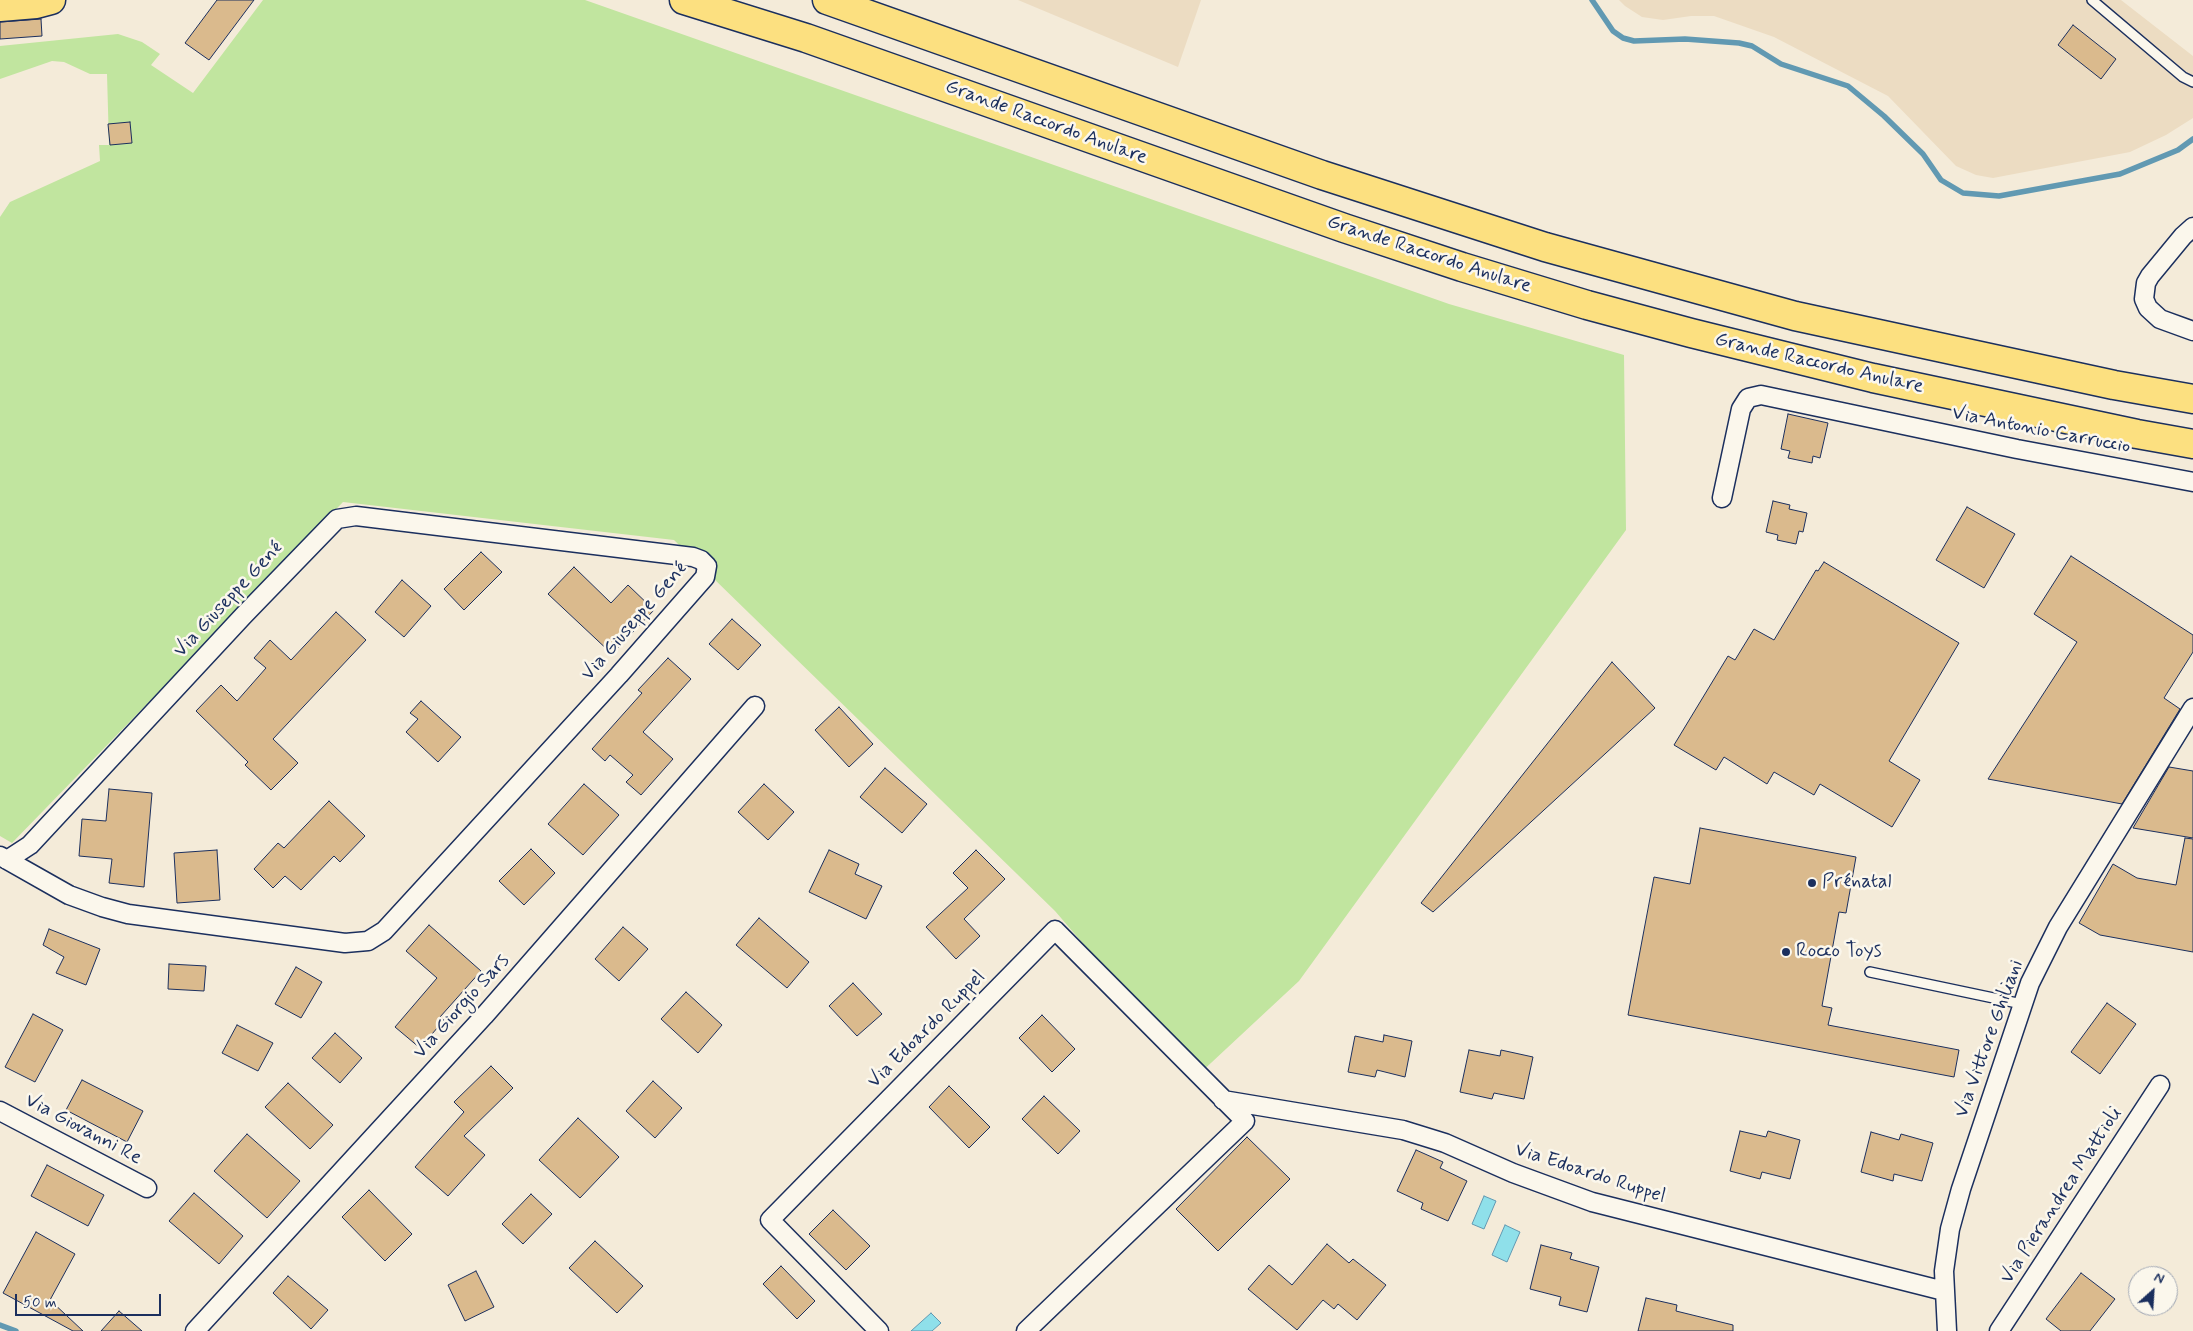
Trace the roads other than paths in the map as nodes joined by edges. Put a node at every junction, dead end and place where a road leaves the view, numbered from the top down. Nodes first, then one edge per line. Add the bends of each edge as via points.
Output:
1 (51, 0) edge
2 (684, 0) edge
3 (827, 0) edge
4 (2092, 0) edge
5 (0, 7) edge
6 (2193, 82) edge
7 (2193, 227) edge
8 (2193, 331) edge
9 (2193, 399) edge
10 (2193, 444) edge
11 (2193, 482) edge
12 (1722, 498) dead end
13 (755, 706) dead end
14 (2193, 708) edge
15 (4, 858) edge
16 (1870, 972) dead end
17 (2022, 1004) junction
18 (2160, 1085) dead end
19 (1223, 1100) junction
20 (0, 1110) edge
21 (147, 1188) dead end
22 (1944, 1291) junction
23 (195, 1331) edge
24 (879, 1331) edge
25 (1026, 1331) edge
26 (1947, 1331) edge
27 (1999, 1331) edge

1 - 5 highway
2 - 10 highway, Grande Raccordo Anulare via 806,38 1353,231 1587,305 1872,378
3 - 9 highway, Grande Raccordo Anulare via 1322,175 1545,247 1795,316
4 - 6 lane
7 - 8 street via 2150,276 2144,292 2144,299 2153,314 2167,323
11 - 12 street, Via Antonio Carruccio via 1761,395 1748,398 1741,409
13 - 23 street, Via Giorgio Sars via 484,1016
14 - 17 street, Via Vittore Ghiliani via 2058,926
15 - 15 street, Via Giuseppe Gené via 69,895 128,914 345,943 368,942 384,930 612,682 705,578 707,566 694,557 356,516 337,519 30,845
16 - 17 lane
17 - 22 street, Via Vittore Ghiliani via 1957,1200 1946,1250
18 - 27 street, Via Pierandrea Mattioli
19 - 22 street, Via Edoardo Ruppel via 1403,1130 1592,1202
19 - 24 street, Via Edoardo Ruppel via 1055,930 770,1220
19 - 25 street, Via Edoardo Ruppel via 1245,1121
20 - 21 street, Via Giovanni Re
22 - 26 street, Via Vittore Ghiliani

